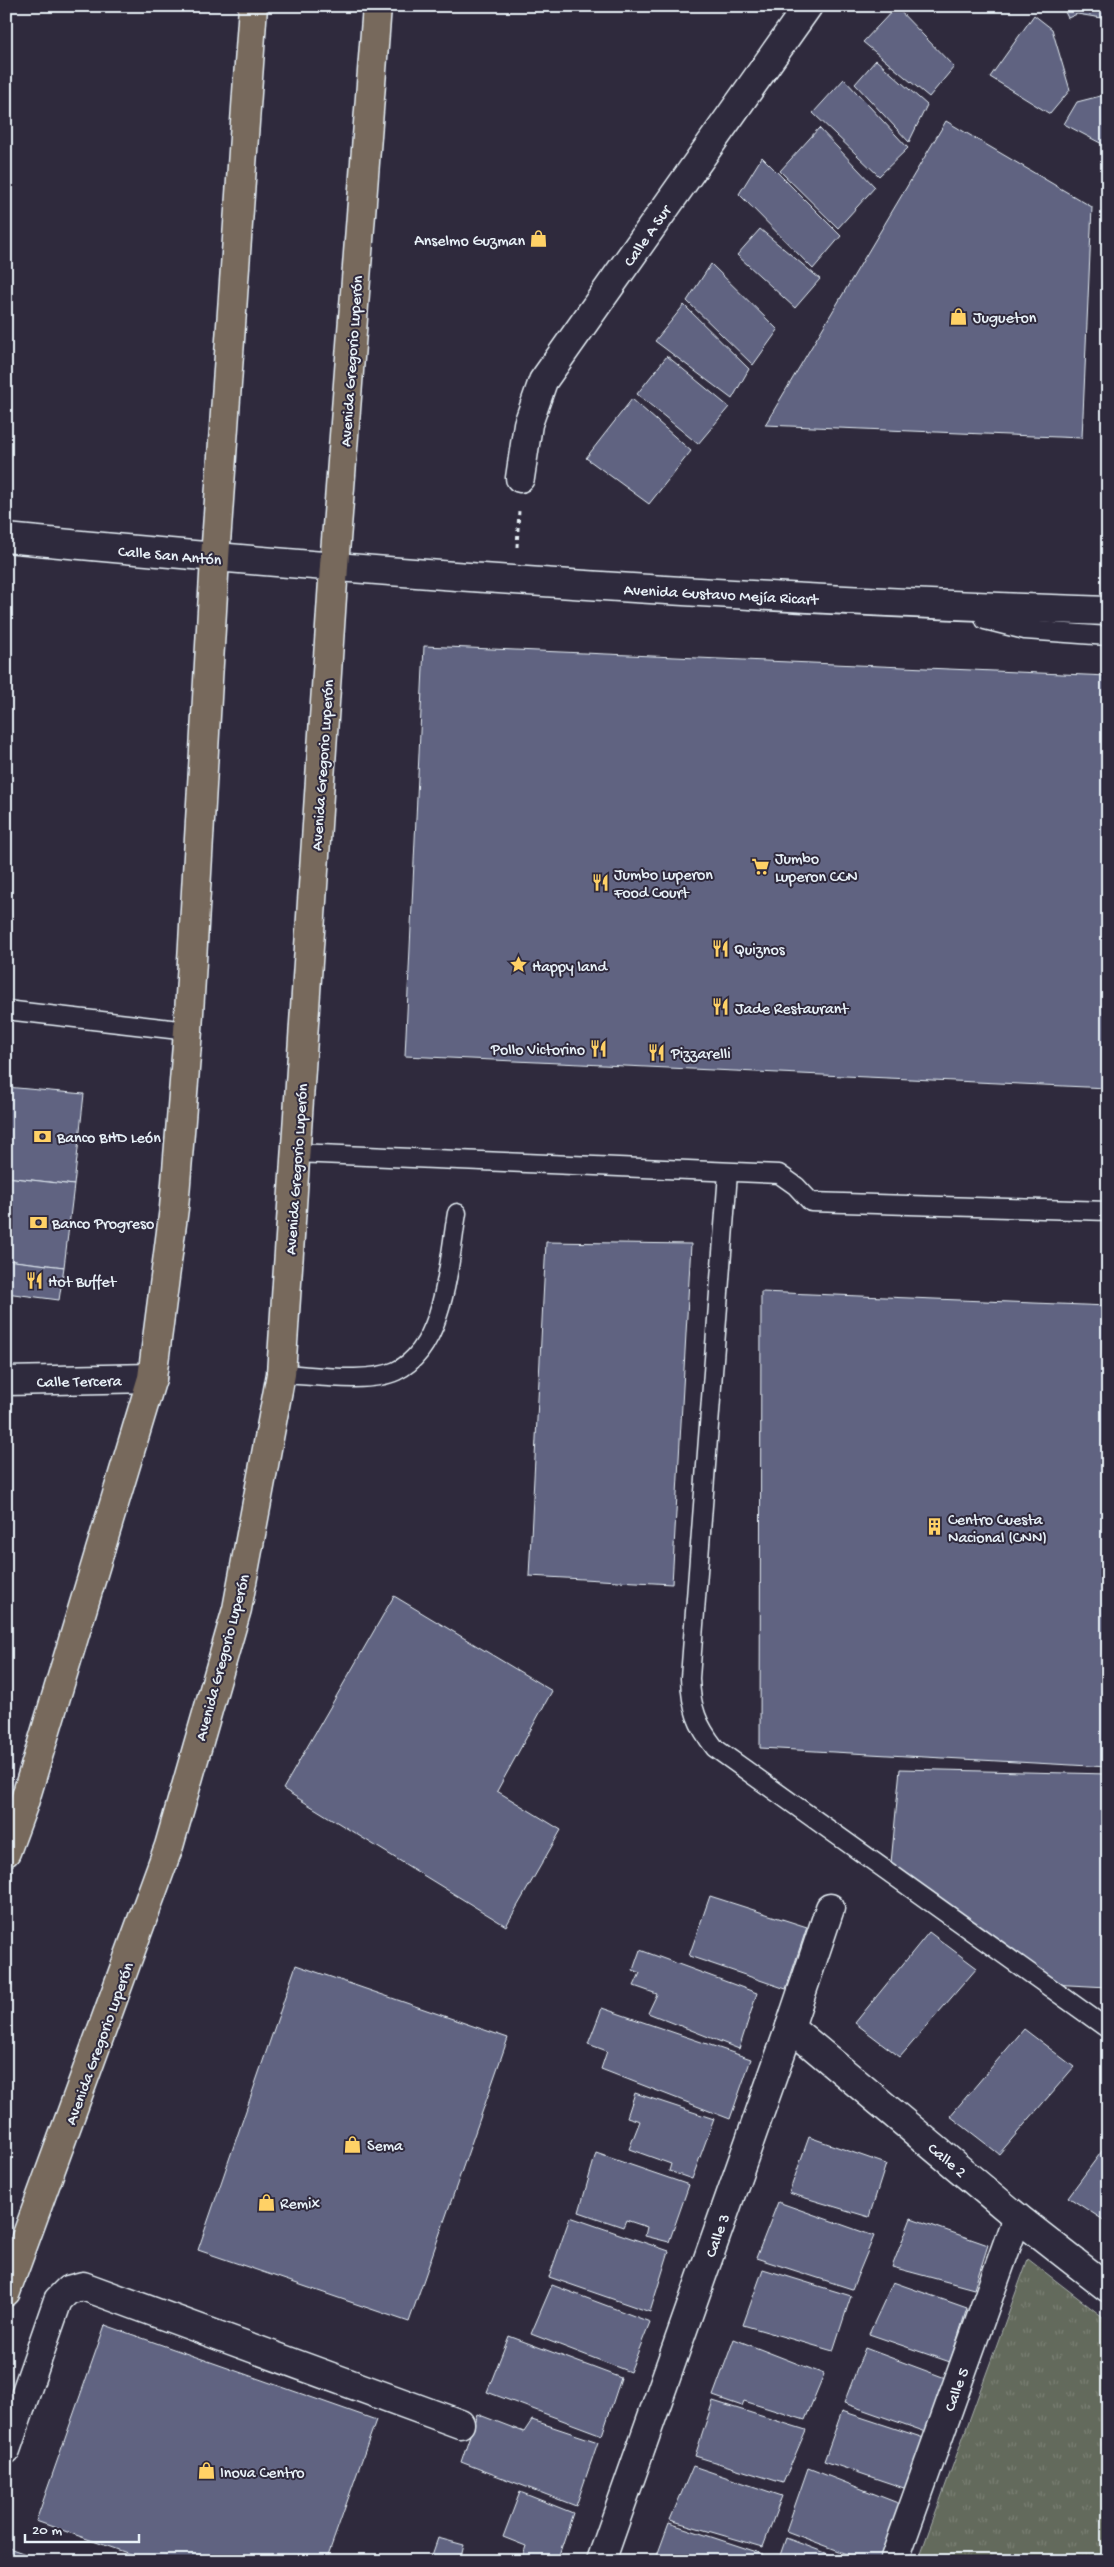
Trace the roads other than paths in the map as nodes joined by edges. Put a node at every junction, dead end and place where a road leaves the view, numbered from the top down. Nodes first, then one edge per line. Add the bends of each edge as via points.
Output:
1 (253, 6) edge
2 (377, 6) edge
3 (801, 8) edge
4 (520, 478) road end
5 (6, 538) edge
6 (215, 558) junction
7 (334, 566) junction
8 (981, 607) junction
9 (1108, 611) edge
10 (1108, 636) edge
11 (6, 1010) edge
12 (188, 1031) junction
13 (296, 1153) junction
14 (728, 1172) junction
15 (1108, 1211) edge
16 (457, 1213) dead end
17 (281, 1374) junction
18 (152, 1378) junction
19 (6, 1381) edge
20 (6, 1852) edge
21 (830, 1908) dead end
22 (790, 2027) junction
23 (1108, 2029) edge
24 (1017, 2217) junction
25 (1108, 2288) edge
26 (6, 2292) edge
27 (460, 2424) dead end
28 (6, 2450) edge
29 (601, 2561) edge
30 (894, 2561) edge

1 - 6 main road
2 - 7 main road, Avenida Gregorio Luperón
3 - 4 street, Calle A Sur via 543,381 528,424
5 - 6 street, Calle San Antón
6 - 7 street, Calle San Antón
6 - 12 main road
7 - 8 street, Avenida Gustavo Mejía Ricart via 516,582
7 - 13 main road, Avenida Gregorio Luperón
8 - 9 street, Avenida Gustavo Mejía Ricart
8 - 10 lane via 985,620 1024,630
11 - 12 lane
12 - 18 main road via 174,1208
13 - 14 lane
13 - 17 main road, Avenida Gregorio Luperón
14 - 15 lane via 779,1174 811,1202
14 - 23 lane via 690,1678 691,1702 701,1730 715,1748
16 - 17 lane via 440,1307 431,1336 415,1358 395,1372 360,1378
17 - 26 main road, Avenida Gregorio Luperón via 237,1609 169,1846
18 - 19 street, Calle Tercera
18 - 20 main road via 24,1803
21 - 22 street, Calle 3
22 - 24 street, Calle 2
22 - 29 street, Calle 3
24 - 25 street, Calle 2
24 - 30 street, Calle 5
27 - 28 street via 83,2286 68,2290 58,2300

